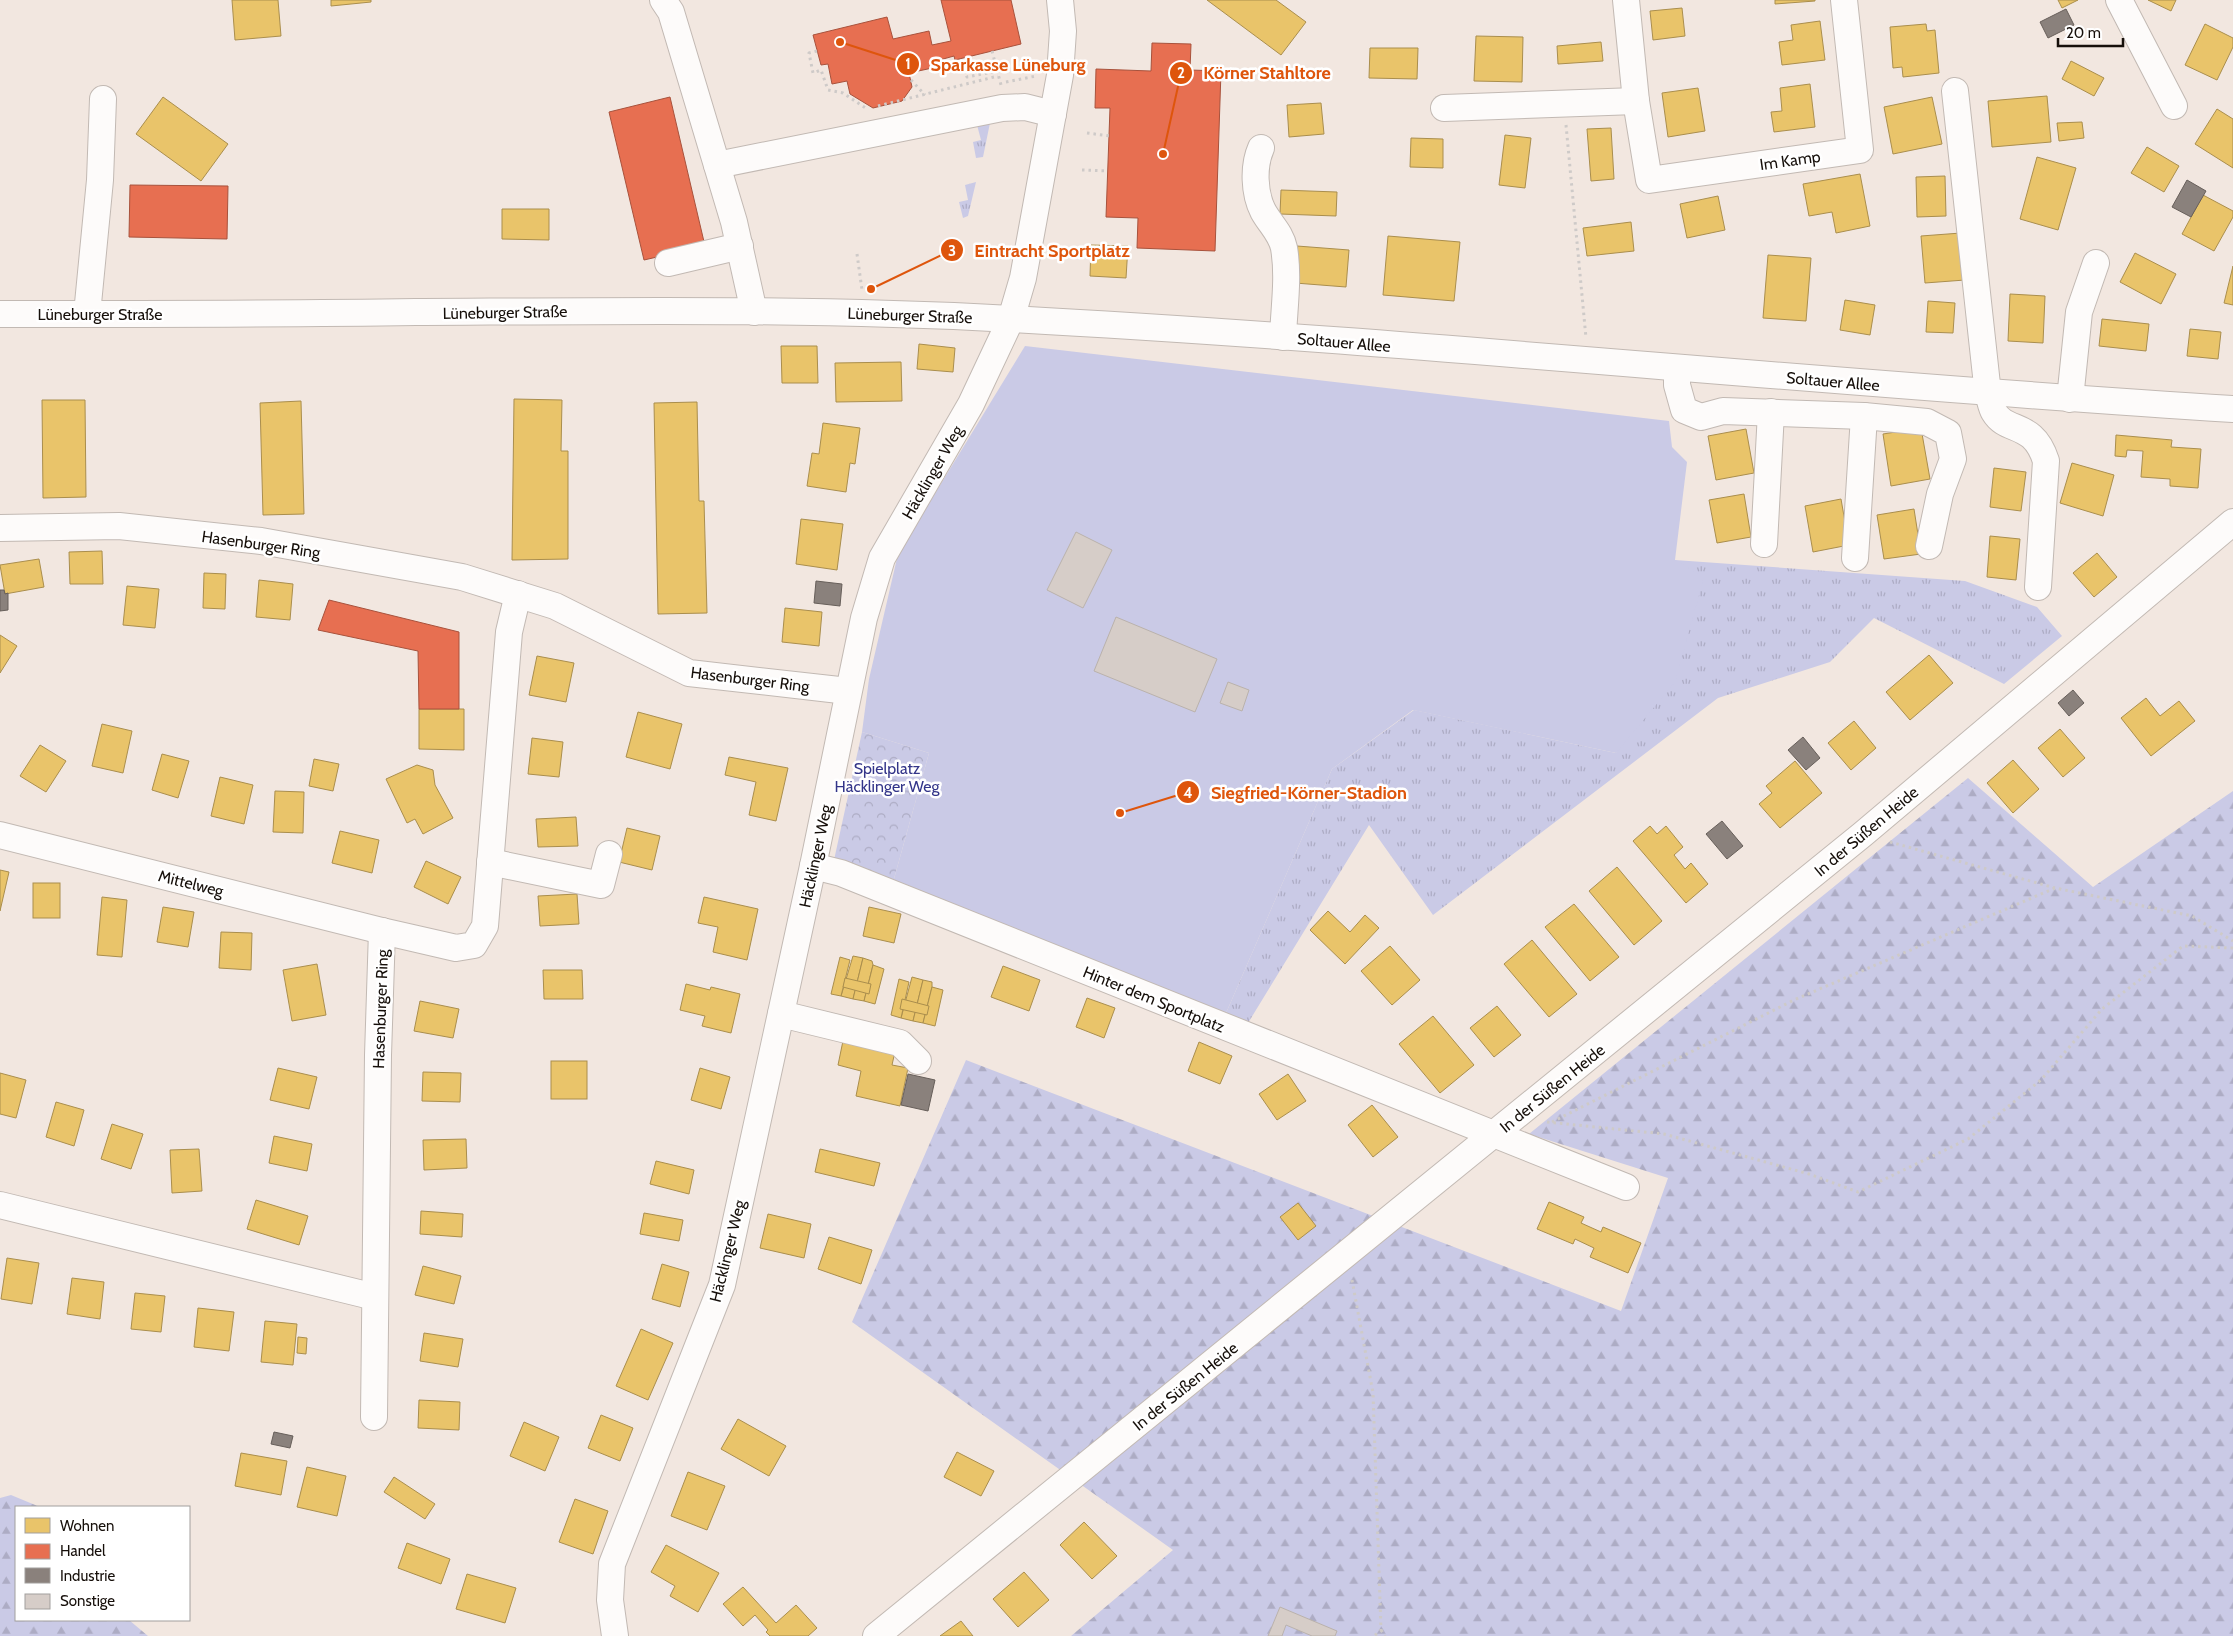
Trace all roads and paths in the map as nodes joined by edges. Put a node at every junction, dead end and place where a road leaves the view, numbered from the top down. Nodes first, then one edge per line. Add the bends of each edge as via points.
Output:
1 (663, 0) edge
2 (1060, 0) edge
3 (1626, 0) edge
4 (1844, 0) edge
5 (2119, 0) edge
6 (817, 51) dead end
7 (992, 51) dead end
8 (995, 62) junction
9 (997, 71) junction
10 (1060, 75) junction
11 (998, 76) junction
12 (910, 80) dead end
13 (1955, 91) dead end
14 (924, 95) junction
15 (103, 99) dead end
16 (1636, 101) junction
17 (1564, 103) junction
18 (2174, 106) dead end
19 (1444, 108) dead end
20 (1053, 114) junction
21 (1087, 133) dead end
22 (1110, 136) dead end
23 (1261, 148) dead end
24 (717, 165) junction
25 (1082, 170) dead end
26 (1108, 172) dead end
27 (740, 246) junction
28 (857, 254) dead end
29 (2096, 262) dead end
30 (668, 263) dead end
31 (862, 282) dead end
32 (754, 312) junction
33 (0, 314) edge
34 (87, 314) junction
35 (1011, 319) junction
36 (1283, 337) junction
37 (1588, 361) junction
38 (1677, 369) junction
39 (1988, 394) junction
40 (2070, 399) junction
41 (2233, 409) edge
42 (1771, 412) junction
43 (1864, 416) junction
44 (2233, 522) edge
45 (0, 528) edge
46 (1764, 544) dead end
47 (1928, 546) dead end
48 (1855, 558) dead end
49 (2038, 587) dead end
50 (518, 594) junction
51 (848, 691) junction
52 (1863, 834) junction
53 (0, 835) edge
54 (609, 854) dead end
55 (490, 862) junction
56 (813, 866) junction
57 (2055, 888) junction
58 (382, 931) junction
59 (2233, 941) edge
60 (2233, 948) edge
61 (781, 1014) junction
62 (918, 1061) dead end
63 (1514, 1119) junction
64 (1551, 1122) junction
65 (1494, 1135) junction
66 (1626, 1187) dead end
67 (0, 1205) edge
68 (1347, 1255) junction
69 (375, 1298) junction
70 (374, 1417) dead end
71 (1381, 1630) junction
72 (615, 1636) edge
73 (876, 1636) edge
74 (1374, 1636) edge
75 (1385, 1636) edge

1 - 24 street via 671,12
2 - 10 street, Häcklinger Weg via 1063,31
3 - 16 street, Im Kamp
4 - 16 street, Im Kamp via 1860,150 1649,180
5 - 18 street
6 - 14 path via 808,53 813,72 821,70 828,90 843,93 859,102 865,110
7 - 8 path
8 - 9 path
8 - 9 path via 964,69 967,77
9 - 11 path
10 - 11 path via 1046,74 1000,84
10 - 20 street, Häcklinger Weg
11 - 14 path
12 - 14 path
13 - 39 street
15 - 34 street via 100,180
16 - 17 street
17 - 19 street
17 - 37 path
20 - 24 street via 1025,107 1002,108
20 - 35 street, Häcklinger Weg via 1034,226
21 - 22 path
23 - 36 street via 1256,174 1257,191 1263,211 1281,238 1285,262
24 - 27 street
25 - 26 path
27 - 30 street
27 - 32 street
28 - 31 path
29 - 40 street via 2079,312
32 - 34 street, Lüneburger Straße
32 - 35 street, Lüneburger Straße
33 - 34 street, Lüneburger Straße
35 - 36 street, Soltauer Allee
35 - 51 street, Häcklinger Weg via 971,404 882,558 864,618
36 - 37 street, Soltauer Allee
37 - 38 street, Soltauer Allee
38 - 39 street, Soltauer Allee
38 - 42 street, Soltauer Allee via 1677,385 1684,410 1701,417 1723,412
39 - 40 street, Soltauer Allee
39 - 49 street via 1994,413 2035,437 2046,461
40 - 41 street, Soltauer Allee
42 - 43 street, Soltauer Allee
42 - 46 street
43 - 47 street, Soltauer Allee via 1927,422 1948,434 1953,459 1940,494
43 - 48 street, Soltauer Allee
44 - 52 street, In der Süßen Heide
45 - 50 street, Hasenburger Ring via 119,526 261,541 462,577
50 - 51 street, Hasenburger Ring via 555,606 689,673
50 - 55 street, Hasenburger Ring via 508,632
51 - 56 street, Häcklinger Weg
52 - 57 path
52 - 63 street, In der Süßen Heide
53 - 58 street, Mittelweg
54 - 55 street via 602,885
55 - 58 street, Hasenburger Ring via 485,926 474,945 456,948
56 - 61 street, Häcklinger Weg
56 - 65 street, Hinter dem Sportplatz via 841,873
57 - 59 path via 2192,916
57 - 64 path via 1794,1000
58 - 69 street, Hasenburger Ring
60 - 64 path via 2184,946 2102,1009 2041,1080 1968,1139 1858,1192 1808,1174 1664,1134
61 - 62 street via 900,1043
61 - 72 street, Häcklinger Weg via 722,1285 612,1564 610,1600
63 - 64 path
63 - 65 street, In der Süßen Heide
65 - 66 street, In der Süßen Heide
65 - 68 street, In der Süßen Heide
67 - 69 street
68 - 71 path via 1373,1393
68 - 73 street, In der Süßen Heide
69 - 70 street, Hasenburger Ring
71 - 74 path
71 - 75 path

